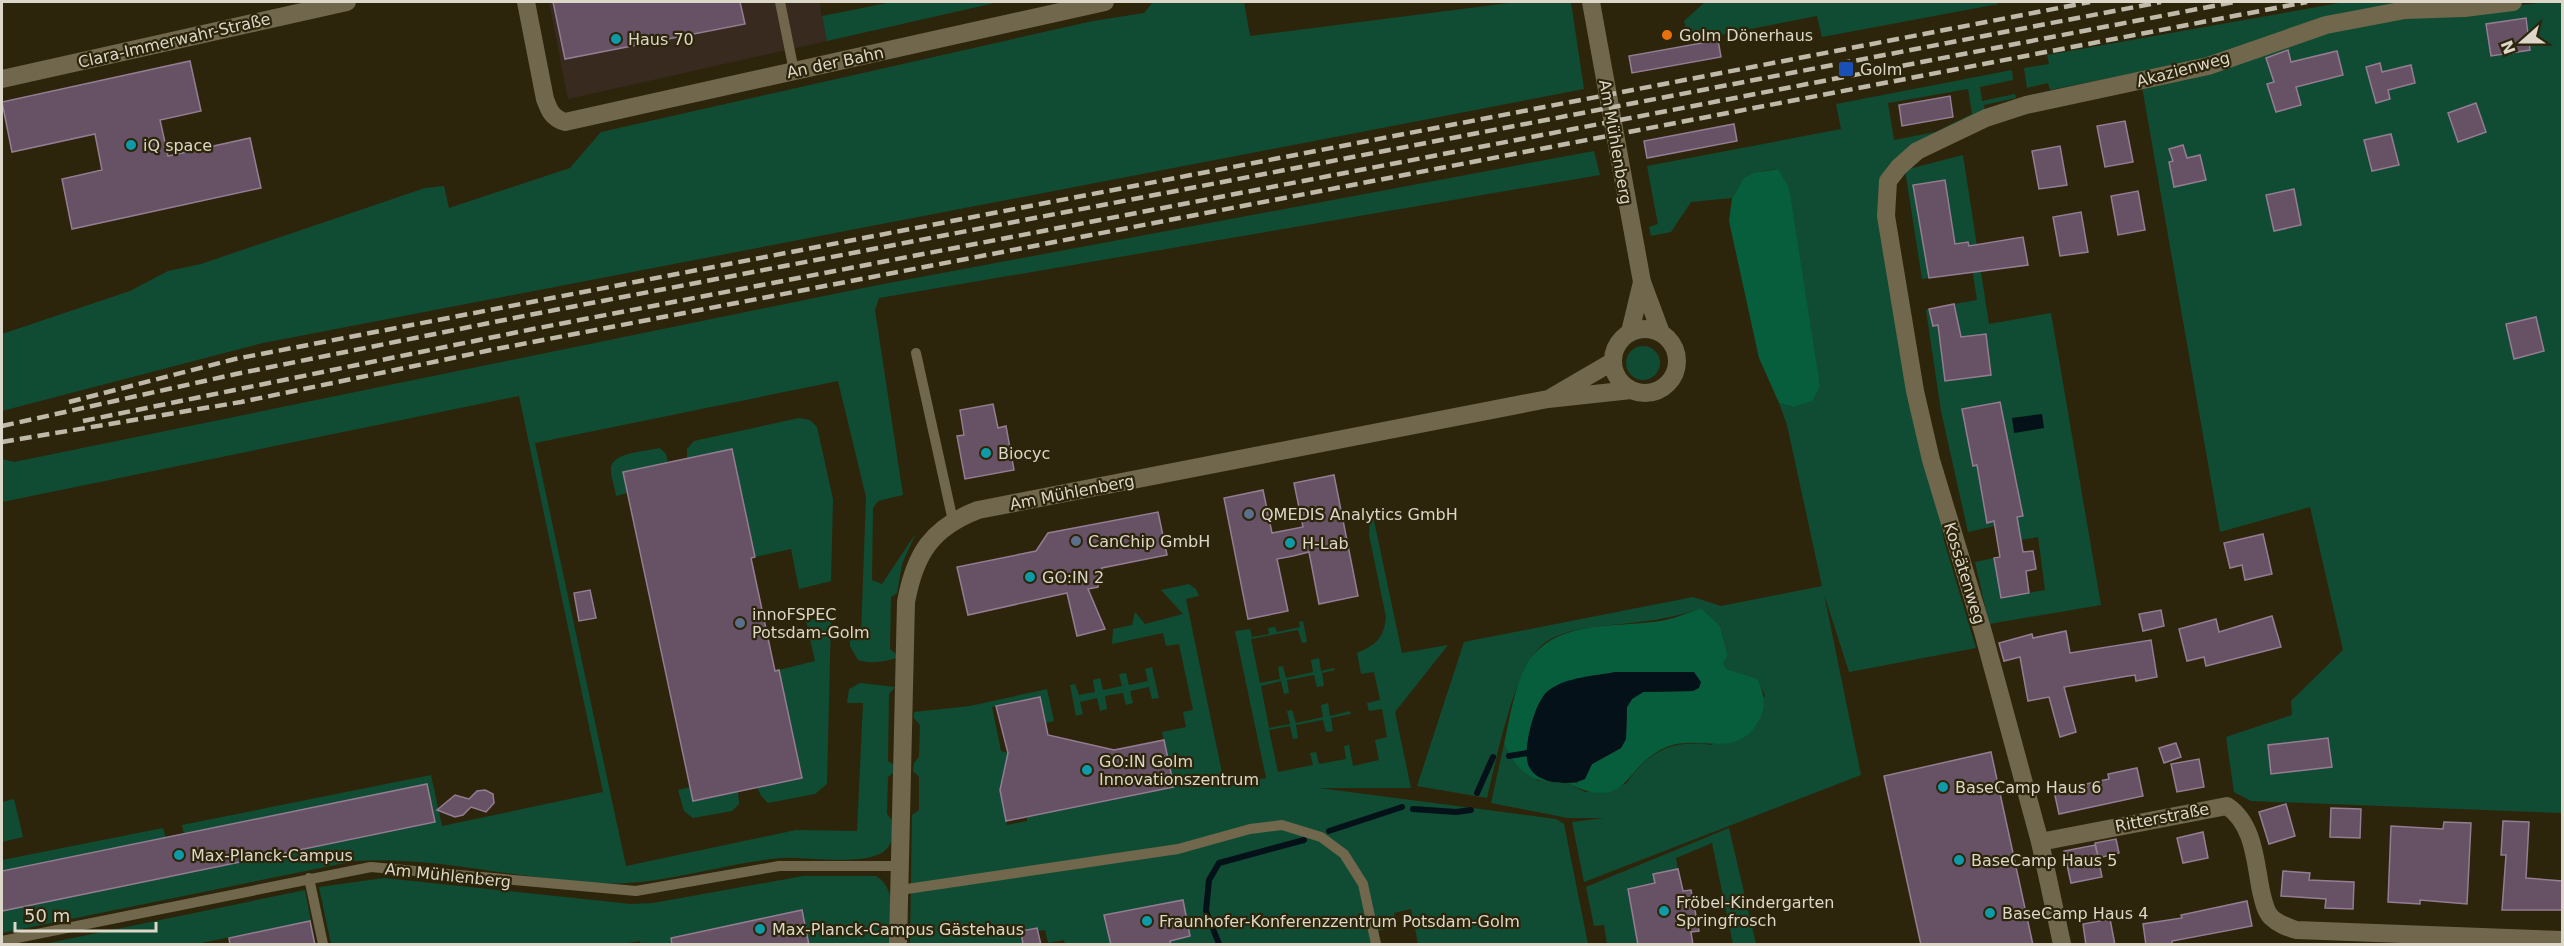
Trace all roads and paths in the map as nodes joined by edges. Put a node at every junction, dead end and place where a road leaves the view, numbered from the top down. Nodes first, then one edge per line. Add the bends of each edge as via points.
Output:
1 (347, 2) edge
2 (526, 2) edge
3 (780, 2) edge
4 (1105, 2) edge
5 (1591, 2) edge
6 (2513, 2) edge
7 (794, 71) junction
8 (2, 79) edge
9 (1886, 199) joint
10 (1642, 282) junction
11 (1630, 332) junction
12 (1661, 333) junction
13 (916, 353) dead end
14 (1612, 362) junction
15 (1631, 390) junction
16 (1548, 399) junction
17 (953, 521) junction
18 (2040, 842) junction
19 (900, 866) junction
20 (309, 878) junction
21 (900, 890) junction
22 (2562, 939) edge
23 (8, 942) edge
24 (323, 945) edge
25 (898, 945) edge
26 (1376, 945) edge
27 (2062, 945) edge

1 - 8 street, Clara-Immerwahr-Straße
2 - 7 street, An der Bahn via 545,99 557,120 565,122
3 - 7 lane
4 - 7 street, An der Bahn
5 - 10 street, Am Mühlenberg
6 - 9 street, Akazienweg via 2405,10 2326,24 2208,66 2026,105 1968,126 1917,151 1888,181
9 - 18 street, Kossätenweg via 1915,391 1931,460
10 - 11 street, Am Mühlenberg
10 - 12 street, Am Mühlenberg
11 - 12 street via 1651,329
11 - 14 street, Am Mühlenberg via 1617,344
12 - 15 street, Am Mühlenberg via 1676,353 1672,378 1650,393
13 - 17 lane
14 - 15 street via 1618,379
14 - 16 street, Am Mühlenberg
15 - 16 street, Am Mühlenberg
16 - 17 street, Am Mühlenberg via 978,510
17 - 19 street, Am Mühlenberg via 941,529 917,560 906,602
18 - 22 street, Ritterstraße via 2227,806 2247,826 2263,900 2269,915 2280,924 2296,930 2328,932
18 - 27 street, Kossätenweg
19 - 20 lane, Am Mühlenberg via 779,866 636,891 393,868 355,869
19 - 21 street, Am Mühlenberg
20 - 23 lane, Am Mühlenberg
20 - 24 lane
21 - 25 street, Am Mühlenberg
21 - 26 lane via 1178,849 1250,829 1282,825 1321,837 1344,854 1362,884

